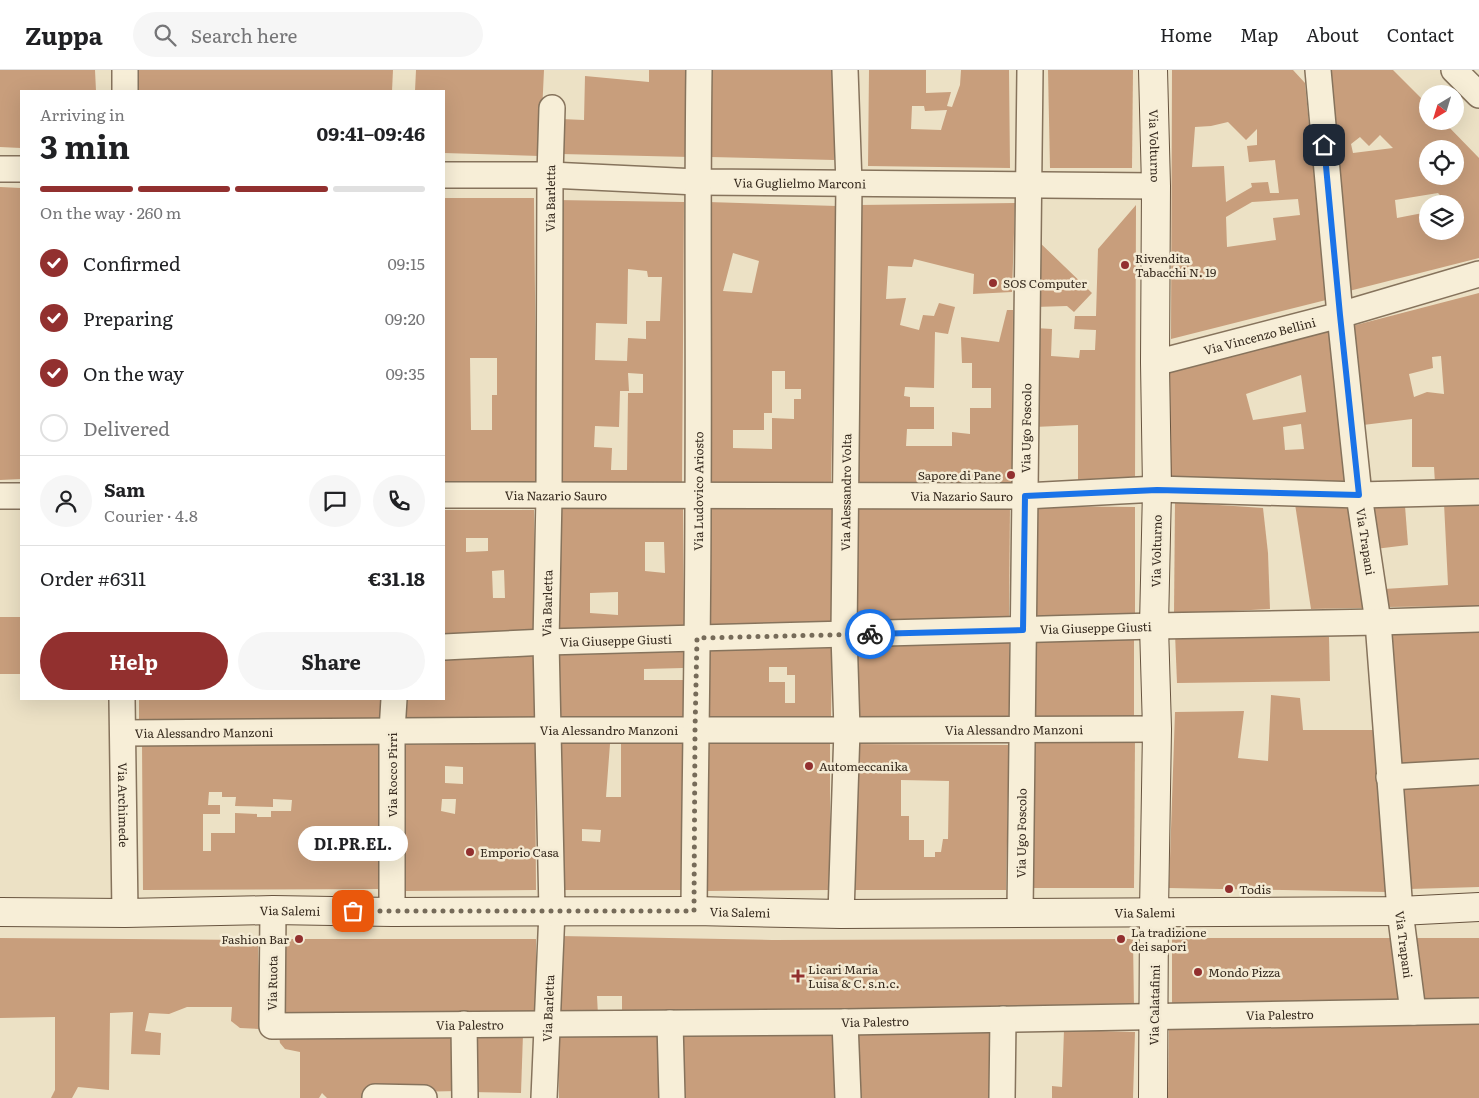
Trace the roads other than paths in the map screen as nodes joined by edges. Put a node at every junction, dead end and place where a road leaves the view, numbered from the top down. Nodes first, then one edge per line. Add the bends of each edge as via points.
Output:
1 (125, 70) edge
2 (699, 70) edge
3 (845, 70) edge
4 (1030, 70) edge
5 (1153, 70) edge
6 (1318, 70) edge
7 (1454, 70) edge
8 (125, 90) edge
9 (1479, 95) edge
10 (552, 108) dead end
11 (0, 169) edge
12 (20, 169) edge
13 (445, 175) edge
14 (550, 175) junction
15 (697, 182) junction
16 (850, 184) junction
17 (1029, 184) junction
18 (1156, 186) junction
19 (1479, 274) edge
20 (1340, 315) junction
21 (1155, 363) junction
22 (1157, 490) junction
23 (1479, 492) edge
24 (445, 495) edge
25 (698, 495) junction
26 (1359, 495) junction
27 (0, 496) edge
28 (20, 496) edge
29 (549, 496) junction
30 (846, 496) junction
31 (1025, 496) junction
32 (1479, 619) edge
33 (1378, 622) junction
34 (1154, 626) junction
35 (1023, 630) junction
36 (844, 634) junction
37 (697, 638) junction
38 (546, 642) junction
39 (445, 647) edge
40 (122, 700) edge
41 (394, 700) edge
42 (1022, 728) junction
43 (1157, 729) junction
44 (549, 730) junction
45 (695, 730) junction
46 (847, 730) junction
47 (392, 731) junction
48 (123, 733) junction
49 (1479, 772) edge
50 (1389, 777) junction
51 (1479, 907) edge
52 (273, 910) junction
53 (552, 911) junction
54 (694, 911) junction
55 (1400, 911) junction
56 (0, 912) edge
57 (392, 912) junction
58 (1020, 912) junction
59 (126, 913) junction
60 (1154, 913) junction
61 (841, 914) junction
62 (1479, 1011) edge
63 (1412, 1012) junction
64 (1153, 1018) junction
65 (1003, 1019) junction
66 (844, 1022) junction
67 (670, 1023) junction
68 (464, 1024) junction
69 (547, 1024) junction
70 (272, 1026) joint
71 (375, 1096) dead end
72 (424, 1098) edge
73 (465, 1098) edge
74 (544, 1098) edge
75 (672, 1098) edge
76 (848, 1098) edge
77 (1002, 1098) edge
78 (1153, 1098) edge

1 - 8 street
2 - 15 street, Via Ludovico Ariosto
3 - 16 street, Via Alessandro Volta
4 - 17 street, Via Ugo Foscolo
5 - 18 main road, Via Volturno
6 - 20 street, Via Trapani
7 - 9 street
10 - 14 street, Via Barletta
11 - 12 street
13 - 14 street, Via Guglielmo Marconi
14 - 15 street, Via Guglielmo Marconi
14 - 29 street, Via Barletta
15 - 16 street, Via Guglielmo Marconi
15 - 25 street, Via Ludovico Ariosto
16 - 17 street, Via Guglielmo Marconi
16 - 30 street, Via Alessandro Volta
17 - 18 street, Via Guglielmo Marconi
17 - 31 street, Via Ugo Foscolo
18 - 21 main road, Via Volturno
19 - 20 street, Via Vincenzo Bellini
20 - 21 street, Via Vincenzo Bellini
20 - 26 street, Via Trapani
21 - 22 main road, Via Volturno
22 - 26 street, Via Nazario Sauro
22 - 31 street, Via Nazario Sauro
22 - 34 main road, Via Volturno
23 - 26 street, Via Nazario Sauro
24 - 29 street, Via Nazario Sauro
25 - 29 street, Via Nazario Sauro
25 - 30 street, Via Nazario Sauro
25 - 37 street, Via Ludovico Ariosto
26 - 33 street, Via Trapani
27 - 28 street
29 - 38 street, Via Barletta
30 - 31 street, Via Nazario Sauro
30 - 36 street, Via Alessandro Volta
31 - 35 street, Via Ugo Foscolo
32 - 33 street, Via Giuseppe Giusti
33 - 34 street, Via Giuseppe Giusti
33 - 50 street, Via Trapani
34 - 35 street, Via Giuseppe Giusti
34 - 43 main road, Via Volturno
35 - 36 street, Via Giuseppe Giusti
35 - 42 street, Via Ugo Foscolo
36 - 37 street, Via Giuseppe Giusti
36 - 46 street, Via Alessandro Volta
37 - 38 street, Via Giuseppe Giusti
37 - 45 street, Via Ludovico Ariosto
38 - 39 street, Via Giuseppe Giusti
38 - 44 street, Via Barletta
40 - 48 street, Via Archimede
41 - 47 street, Via Rocco Pirri
42 - 43 street, Via Alessandro Manzoni
42 - 46 street, Via Alessandro Manzoni
42 - 58 street, Via Ugo Foscolo
43 - 60 main road, Via Volturno
44 - 45 street, Via Alessandro Manzoni
44 - 47 street, Via Alessandro Manzoni
44 - 53 street, Via Barletta
45 - 46 street, Via Alessandro Manzoni
45 - 54 street, Via Ludovico Ariosto
46 - 61 street, Via Alessandro Volta
47 - 48 street, Via Alessandro Manzoni
47 - 57 street, Via Rocco Pirri
48 - 59 street, Via Archimede
49 - 50 street
50 - 55 street, Via Trapani
51 - 55 main road, Via Salemi
52 - 57 main road, Via Salemi
52 - 59 main road, Via Salemi
52 - 70 street, Via Ruota
53 - 54 main road, Via Salemi
53 - 57 main road, Via Salemi
53 - 69 street, Via Barletta
54 - 61 main road, Via Salemi
55 - 60 main road, Via Salemi
55 - 63 street, Via Trapani
56 - 59 main road, Via Salemi
58 - 60 main road, Via Salemi
58 - 61 main road, Via Salemi
60 - 64 main road, Via Calatafimi
62 - 63 street, Via Palestro
63 - 64 street, Via Palestro
64 - 65 street, Via Palestro
64 - 78 main road, Via Calatafimi
65 - 66 street, Via Palestro
65 - 77 street
66 - 67 street, Via Palestro
66 - 76 street
67 - 69 street, Via Palestro
67 - 75 street
68 - 69 street, Via Palestro
68 - 70 street, Via Palestro
68 - 73 street
69 - 74 street, Via Barletta
71 - 72 street

